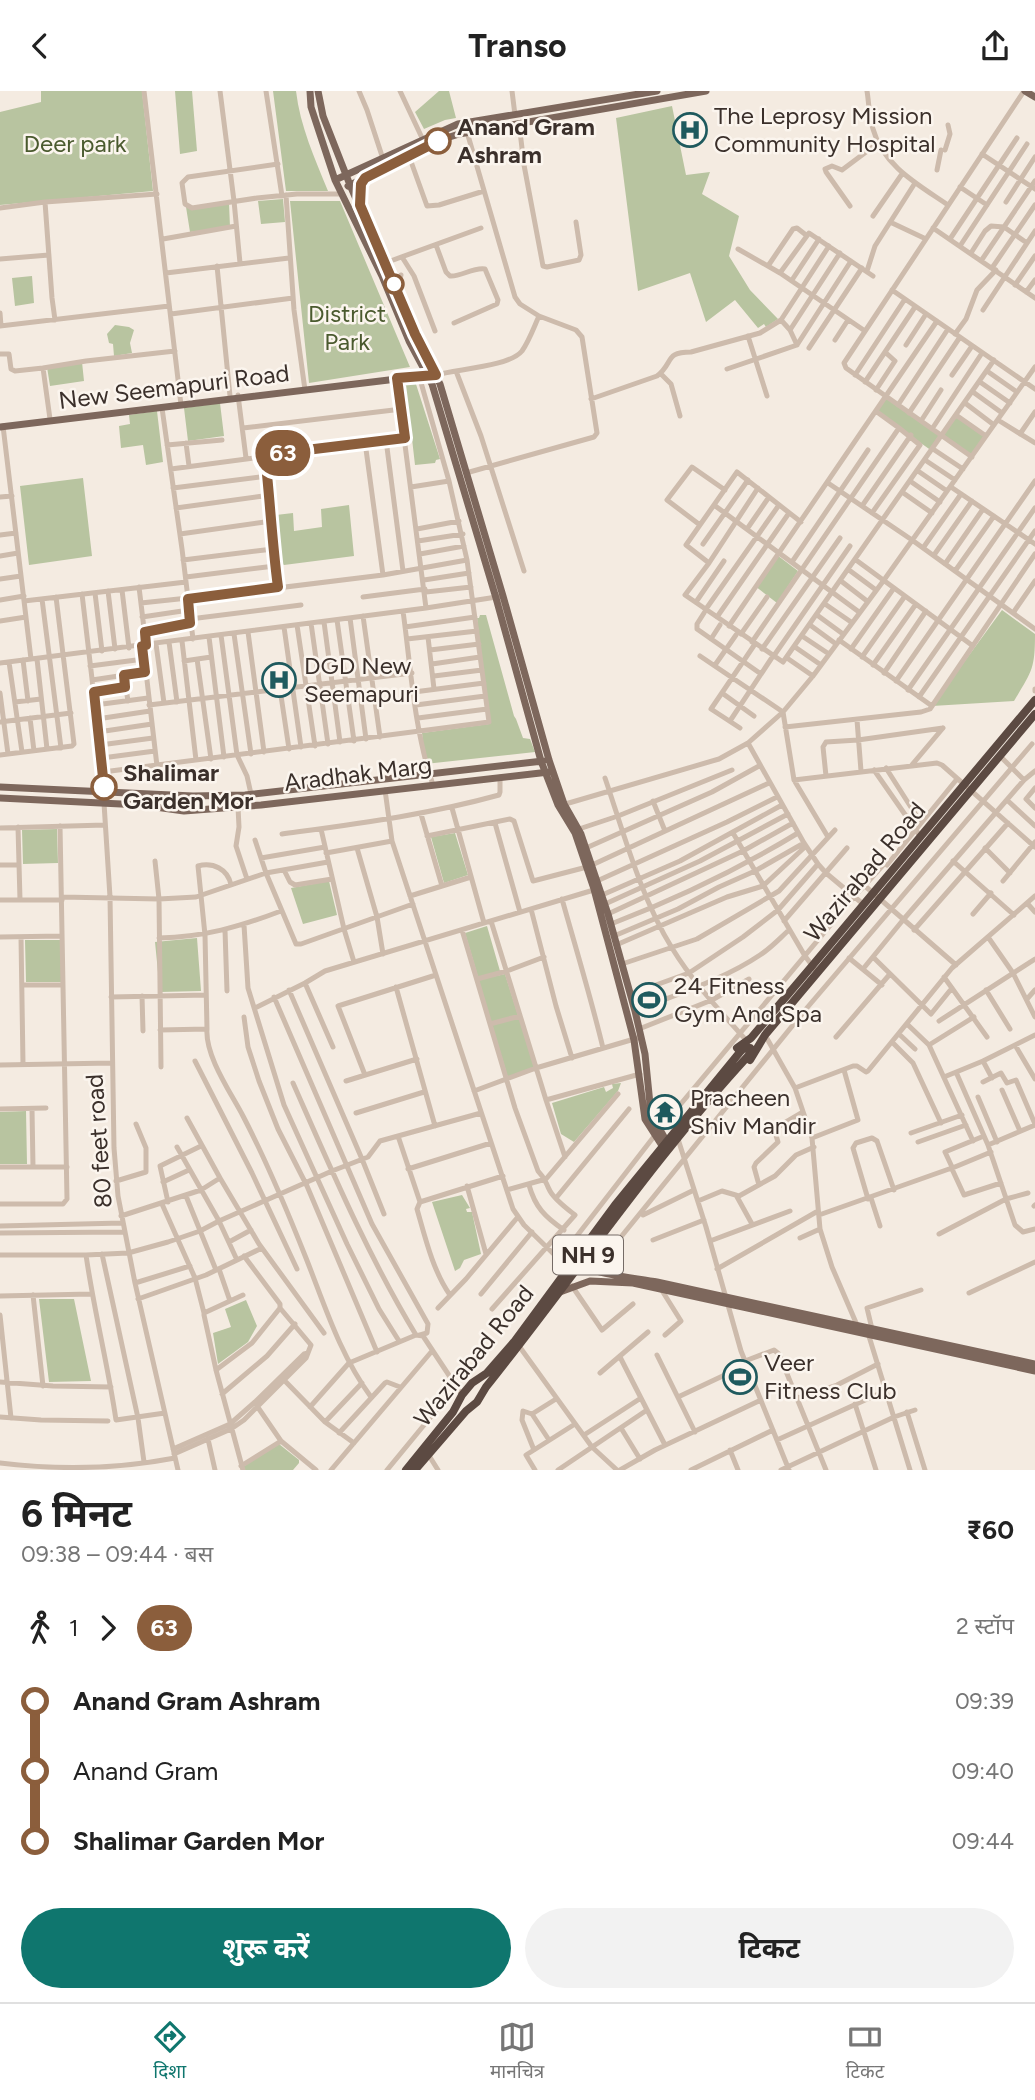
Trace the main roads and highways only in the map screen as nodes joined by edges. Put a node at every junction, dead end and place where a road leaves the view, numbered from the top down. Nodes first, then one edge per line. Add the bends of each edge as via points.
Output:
1 (310, 91) edge
2 (318, 91) edge
3 (657, 91) edge
4 (706, 91) edge
5 (1025, 91) edge
6 (1035, 97) edge
7 (347, 175) junction
8 (365, 178) junction
9 (335, 180) junction
10 (350, 185) junction
11 (341, 192) junction
12 (360, 205) junction
13 (426, 373) junction
14 (181, 404) junction
15 (2, 426) edge
16 (500, 597) junction
17 (1034, 710) edge
18 (545, 761) junction
19 (549, 772) junction
20 (964, 785) junction
21 (0, 786) edge
22 (241, 795) junction
23 (0, 798) edge
24 (562, 805) junction
25 (240, 806) junction
26 (590, 866) junction
27 (600, 891) junction
28 (875, 896) junction
29 (815, 969) junction
30 (638, 1035) junction
31 (730, 1070) junction
32 (657, 1133) junction
33 (665, 1145) junction
34 (589, 1253) junction
35 (560, 1292) junction
36 (725, 1299) junction
37 (1022, 1364) junction
38 (1035, 1364) edge
39 (1035, 1370) edge
40 (479, 1379) junction
41 (483, 1392) junction
42 (406, 1470) edge
43 (415, 1470) edge

1 - 9 main road
2 - 7 main road
3 - 7 main road via 458,124
4 - 8 main road via 467,132 438,141
5 - 6 main road
7 - 9 main road
7 - 10 main road
8 - 10 main road
8 - 12 main road
9 - 11 main road
10 - 11 main road
10 - 12 main road
11 - 13 main road
12 - 13 main road via 415,334
13 - 14 main road, New Seemapuri Road
13 - 16 main road
13 - 16 main road via 466,473
14 - 15 main road, New Seemapuri Road
14 - 15 main road, New Seemapuri Road
16 - 18 main road
17 - 20 highway, Wazirabad Road / NH 9
17 - 20 highway, Wazirabad Road / NH 9 via 999,755
18 - 19 main road
18 - 22 main road, Aradhak Marg
19 - 24 main road
19 - 25 main road, Aradhak Marg
20 - 28 highway, Wazirabad Road / NH 9
20 - 28 highway, Wazirabad Road / NH 9 via 918,833
21 - 22 main road, Aradhak Marg
22 - 25 main road
23 - 25 main road, Aradhak Marg via 184,811
24 - 26 main road
24 - 26 main road via 579,829
26 - 27 main road
27 - 30 main road
27 - 30 main road via 631,994
28 - 29 highway, Wazirabad Road / NH 9
28 - 29 highway, Wazirabad Road / NH 9 via 863,905
29 - 31 highway, Wazirabad Road / NH 9 via 756,1053
29 - 31 highway, Wazirabad Road / NH 9 via 751,1038 743,1037
30 - 32 main road
30 - 32 main road via 645,1119
31 - 33 highway, Wazirabad Road / NH 9
31 - 34 highway, Wazirabad Road / NH 9
32 - 33 main road
33 - 40 highway, Wazirabad Road / NH 9 via 514,1342
34 - 35 highway, Wazirabad Road / NH 9
34 - 36 main road via 590,1265 597,1273
35 - 36 main road via 600,1280
35 - 41 highway, Wazirabad Road / NH 9
36 - 37 main road
37 - 38 main road
37 - 39 main road
40 - 41 highway via 471,1394
40 - 42 highway, Wazirabad Road / NH 9
41 - 43 highway, Wazirabad Road / NH 9

